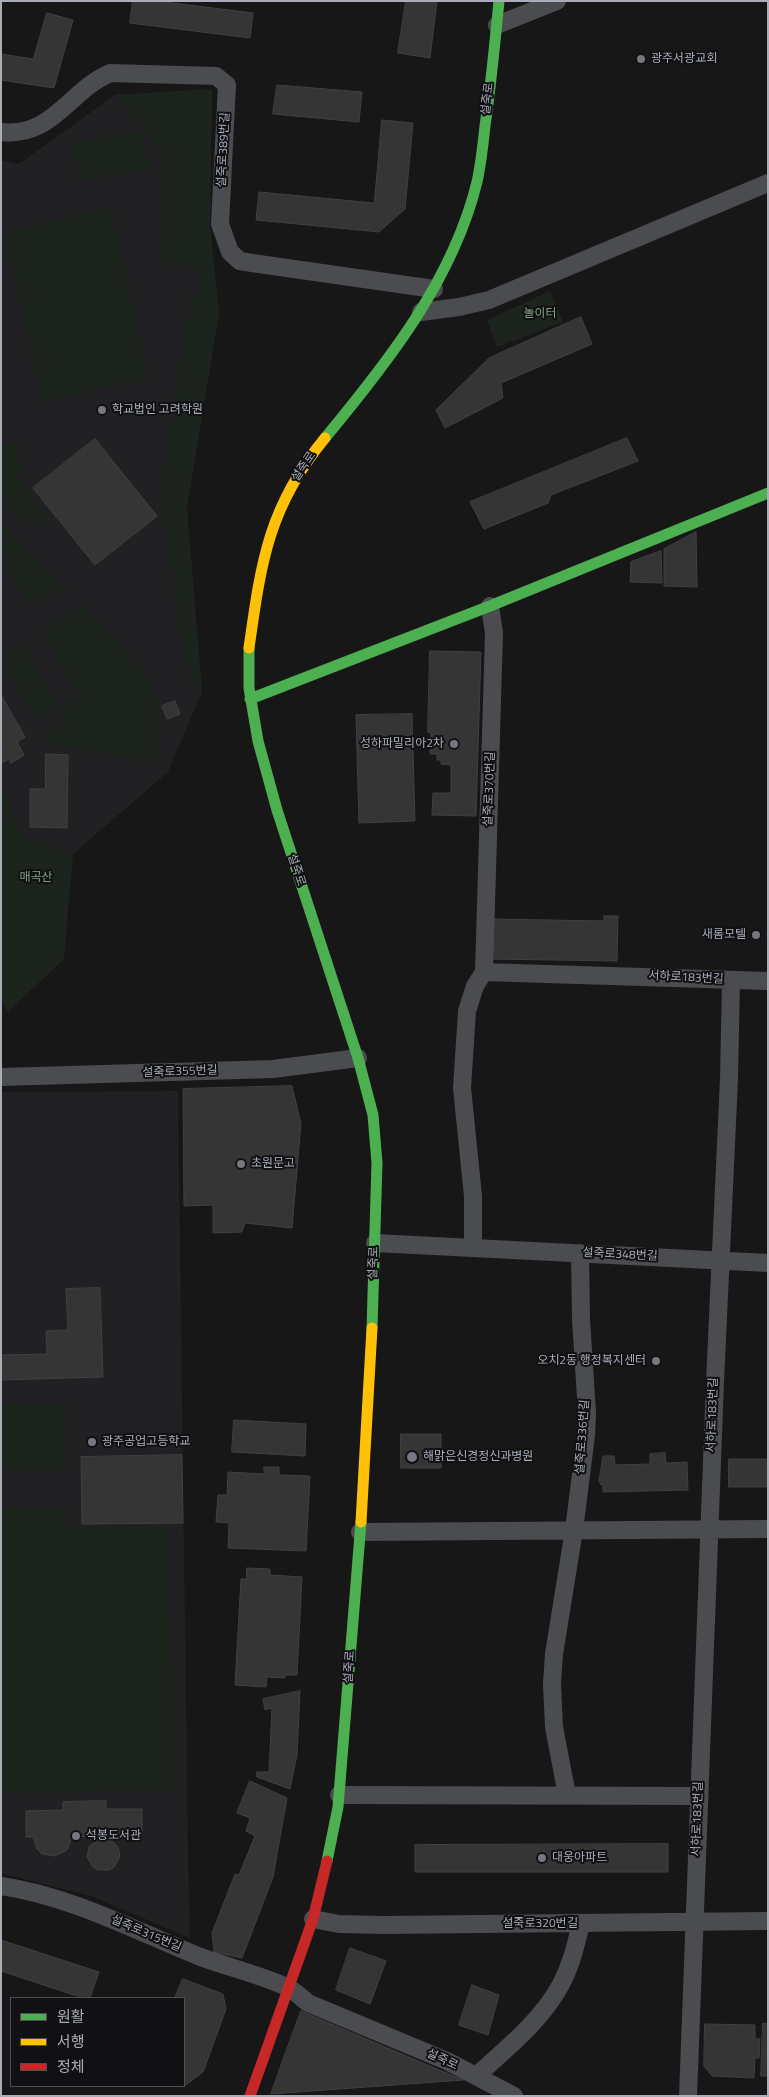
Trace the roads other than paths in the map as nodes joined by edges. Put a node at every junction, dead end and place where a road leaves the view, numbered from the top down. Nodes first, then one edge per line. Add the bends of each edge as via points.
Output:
1 (499, 1) edge
2 (557, 1) edge
3 (497, 24) junction
4 (1, 132) edge
5 (768, 183) edge
6 (434, 289) junction
7 (421, 312) junction
8 (768, 493) edge
9 (490, 606) junction
10 (250, 699) junction
11 (484, 972) junction
12 (731, 980) junction
13 (768, 981) edge
14 (358, 1058) junction
15 (1, 1078) edge
16 (375, 1243) junction
17 (473, 1248) junction
18 (580, 1253) junction
19 (721, 1260) junction
20 (768, 1263) edge
21 (709, 1529) junction
22 (768, 1529) edge
23 (574, 1530) junction
24 (360, 1532) junction
25 (339, 1795) junction
26 (567, 1795) junction
27 (699, 1796) junction
28 (1, 1886) edge
29 (313, 1919) junction
30 (768, 1921) edge
31 (695, 1922) junction
32 (581, 1923) junction
33 (289, 1988) junction
34 (476, 2076) junction
35 (250, 2096) edge
36 (514, 2096) edge
37 (688, 2096) edge

1 - 3 main road, 설죽로
2 - 3 street
3 - 6 main road, 설죽로 via 480,172 466,218
4 - 6 street, 설죽로389번길 via 21,132 50,121 95,80 110,73 216,76 227,85 220,224 230,252 240,261
5 - 7 street via 489,300
6 - 7 main road, 설죽로
7 - 10 main road, 설죽로 via 308,459 276,518 265,551 254,609 249,651
8 - 9 main road
9 - 10 main road
9 - 11 street, 설죽로370번길 via 494,633
10 - 14 main road, 설죽로 via 277,810
11 - 12 street, 서하로183번길
11 - 17 street via 475,986 467,1011 462,1088 473,1196
12 - 13 street
12 - 19 street, 서하로183번길
14 - 15 street, 설죽로355번길 via 273,1069
14 - 16 main road, 설죽로 via 376,1140
16 - 17 street, 설죽로348번길
16 - 24 main road, 설죽로
17 - 18 street, 설죽로348번길
18 - 19 street, 설죽로348번길
18 - 23 street, 설죽로336번길 via 587,1413
19 - 20 street, 설죽로348번길
19 - 21 street, 서하로183번길
21 - 22 street
21 - 23 street
21 - 27 street, 서하로183번길
23 - 24 street
23 - 26 street, 설죽로336번길 via 552,1684 554,1727
24 - 25 main road, 설죽로
25 - 26 street
25 - 29 main road, 설죽로 via 330,1851
26 - 27 street
27 - 31 street, 서하로183번길
28 - 33 street, 설죽로315번길 via 42,1895 97,1914 198,1956
29 - 32 street, 설죽로320번길 via 339,1924 384,1925
29 - 33 main road, 설죽로
30 - 31 street, 설죽로320번길
31 - 32 street, 설죽로320번길
31 - 37 street, 서하로183번길
32 - 34 street via 573,1958 560,1987 514,2042
33 - 34 street, 설죽로 via 308,2003
33 - 35 main road, 설죽로
34 - 36 street, 설죽로

